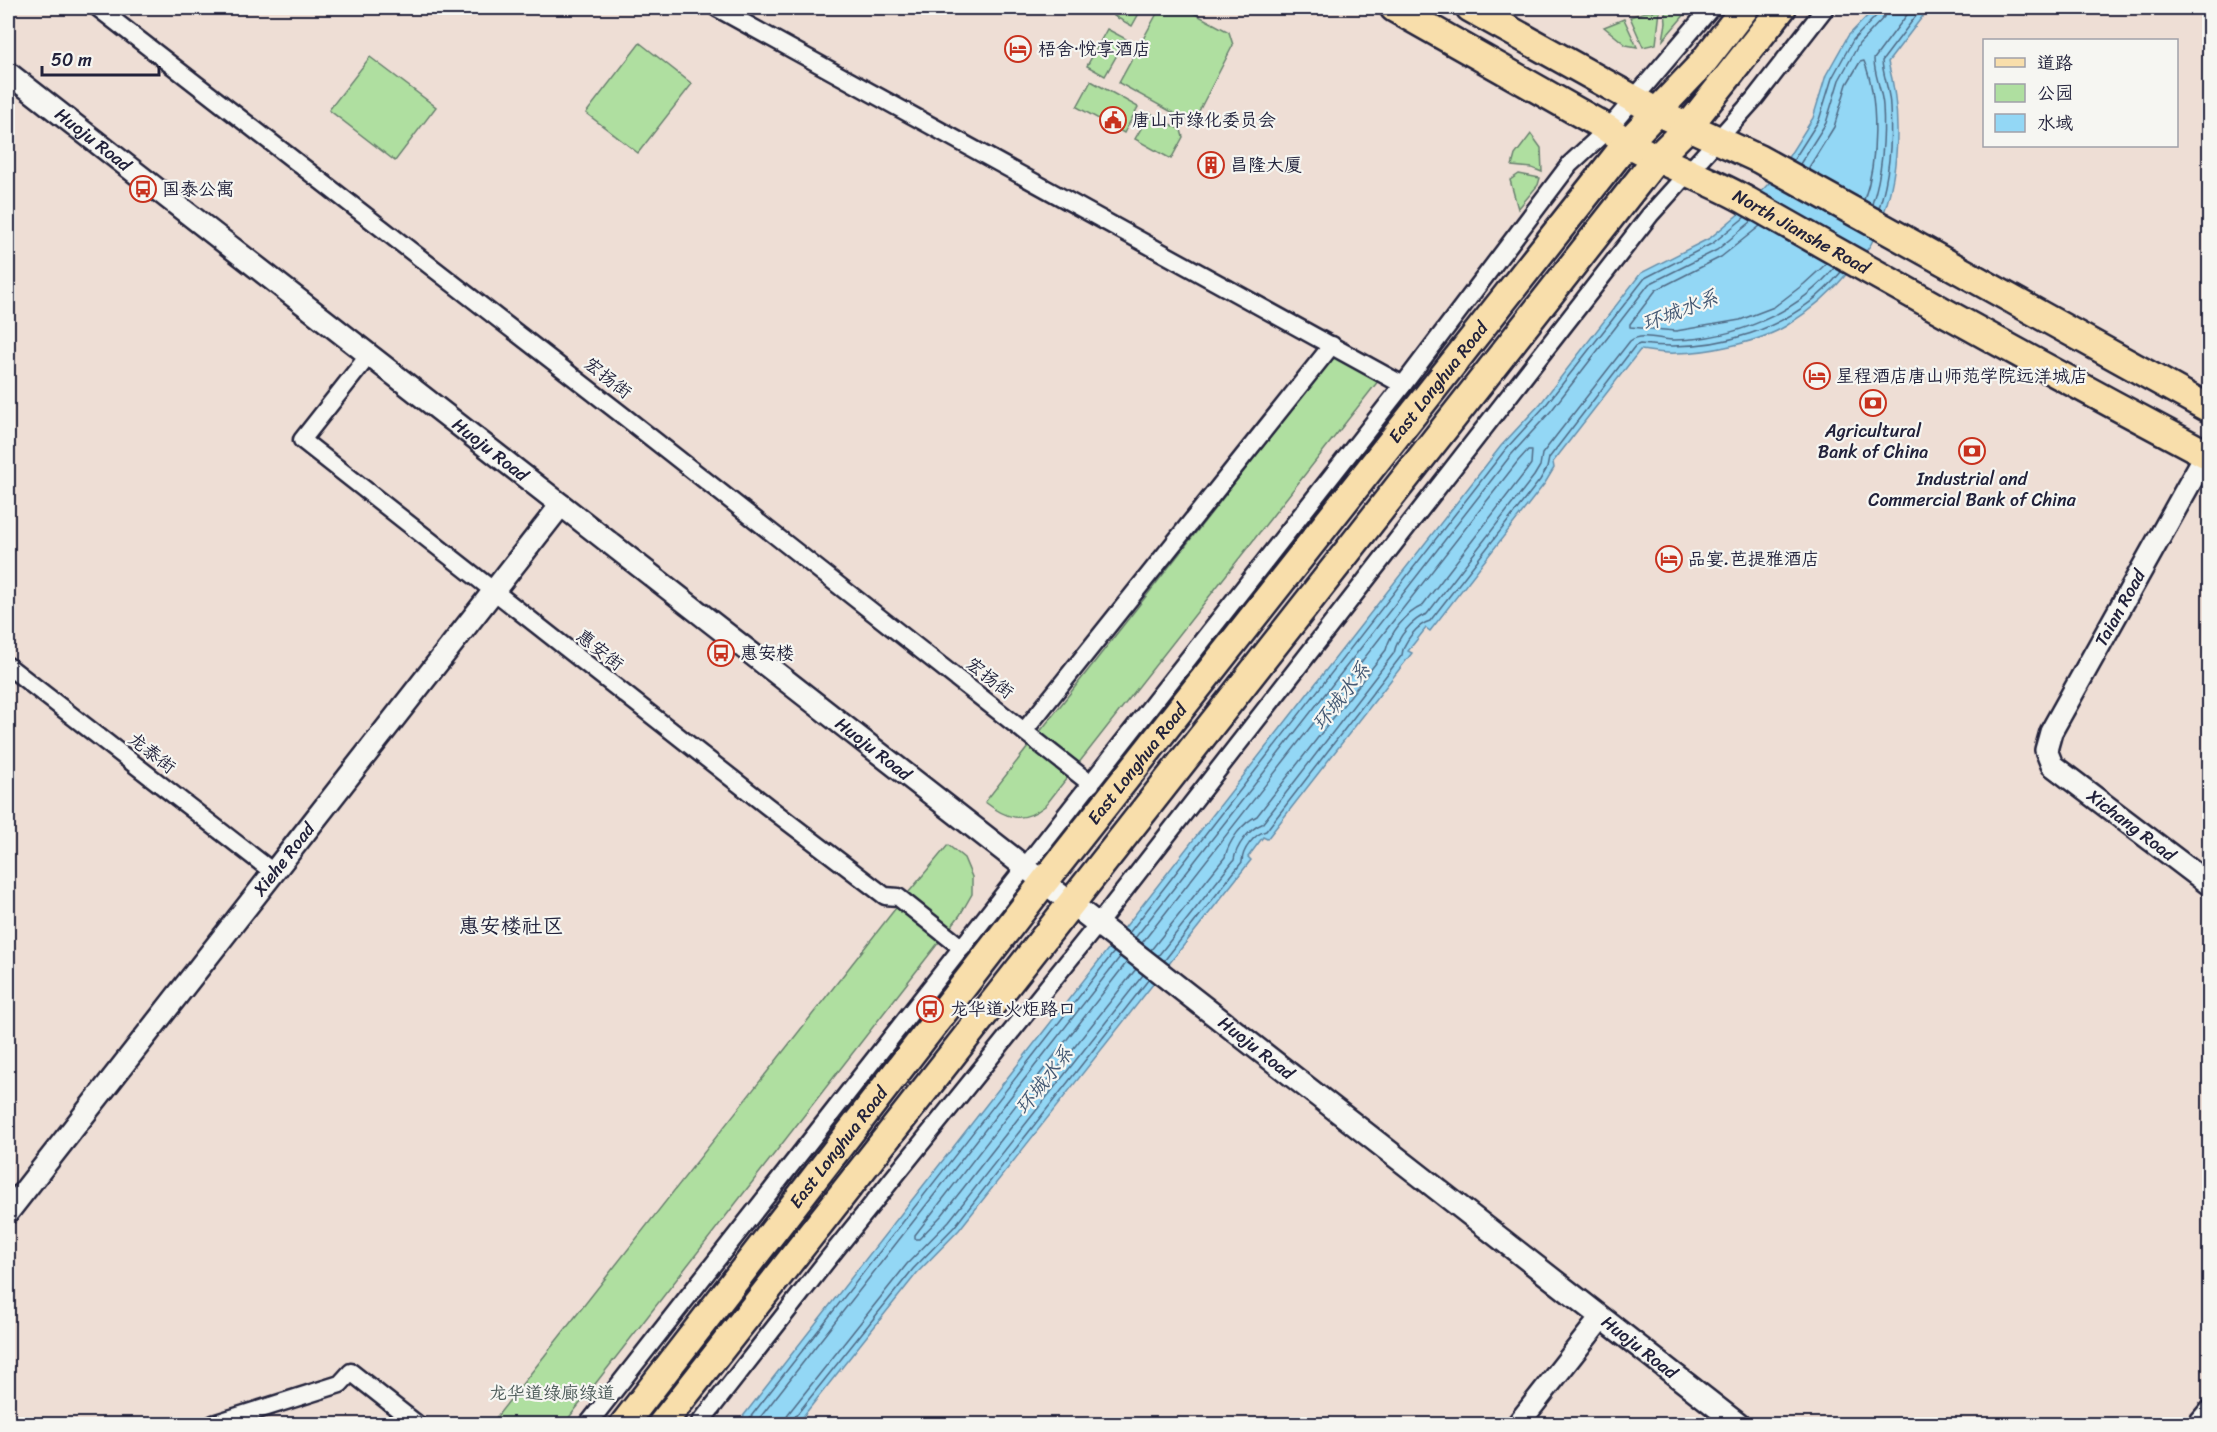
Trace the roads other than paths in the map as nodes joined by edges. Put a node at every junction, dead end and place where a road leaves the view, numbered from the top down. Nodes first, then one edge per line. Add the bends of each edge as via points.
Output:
1 (98, 8) edge
2 (717, 8) edge
3 (1394, 8) edge
4 (1470, 8) edge
5 (1711, 8) edge
6 (1745, 8) edge
7 (1782, 8) edge
8 (1825, 8) edge
9 (8, 73) edge
10 (1646, 106) junction
11 (1688, 127) junction
12 (1618, 136) junction
13 (1716, 140) junction
14 (1656, 159) junction
15 (1687, 173) junction
16 (1332, 345) junction
17 (369, 355) junction
18 (1403, 385) junction
19 (2210, 409) edge
20 (2208, 455) edge
21 (561, 505) junction
22 (494, 591) junction
23 (8, 666) edge
24 (1025, 730) junction
25 (2052, 765) joint
26 (1091, 784) junction
27 (273, 872) junction
28 (1035, 875) junction
29 (2210, 885) edge
30 (1071, 903) junction
31 (1098, 924) junction
32 (962, 948) junction
33 (8, 1212) edge
34 (1601, 1318) junction
35 (2210, 1411) edge
36 (213, 1425) edge
37 (417, 1425) edge
38 (588, 1425) edge
39 (624, 1425) edge
40 (662, 1425) edge
41 (699, 1425) edge
42 (1518, 1425) edge
43 (1738, 1425) edge
44 (2199, 1425) edge

1 - 24 street, 宏扬街
2 - 16 street
3 - 12 main road, North Jianshe Road
4 - 10 main road
5 - 10 street
6 - 10 main road, East Longhua Road via 1701,65
7 - 11 main road, East Longhua Road
8 - 13 street via 1755,98
9 - 17 street, Huoju Road
10 - 11 main road
10 - 12 main road, East Longhua Road
11 - 13 main road
11 - 14 main road, East Longhua Road
12 - 14 main road, North Jianshe Road
12 - 18 street via 1570,164
12 - 28 main road, East Longhua Road
13 - 15 street
13 - 19 main road via 1896,233
14 - 15 main road, North Jianshe Road
14 - 30 main road, East Longhua Road
15 - 20 main road, North Jianshe Road via 1735,193 1873,273
15 - 31 street via 1650,215
16 - 18 street
16 - 24 street
17 - 21 street, Huoju Road
17 - 22 street, 惠安街 via 302,440
18 - 26 street
20 - 25 street, Taian Road via 2051,732 2046,750
21 - 22 street, Xiehe Road
21 - 28 street, Huoju Road
22 - 27 street, Xiehe Road
22 - 32 street, 惠安街 via 857,875 885,896 898,897
23 - 27 street, 龙泰街
24 - 26 street, 宏扬街
25 - 29 street, Xichang Road
26 - 28 street
27 - 33 street, Xiehe Road
28 - 30 street, Huoju Road
28 - 32 street
28 - 39 main road, East Longhua Road
30 - 31 street, Huoju Road
30 - 40 main road, East Longhua Road
31 - 34 street, Huoju Road
31 - 41 street
32 - 38 street
34 - 42 street
34 - 43 street, Huoju Road
35 - 44 street
36 - 37 street via 340,1384 351,1372

